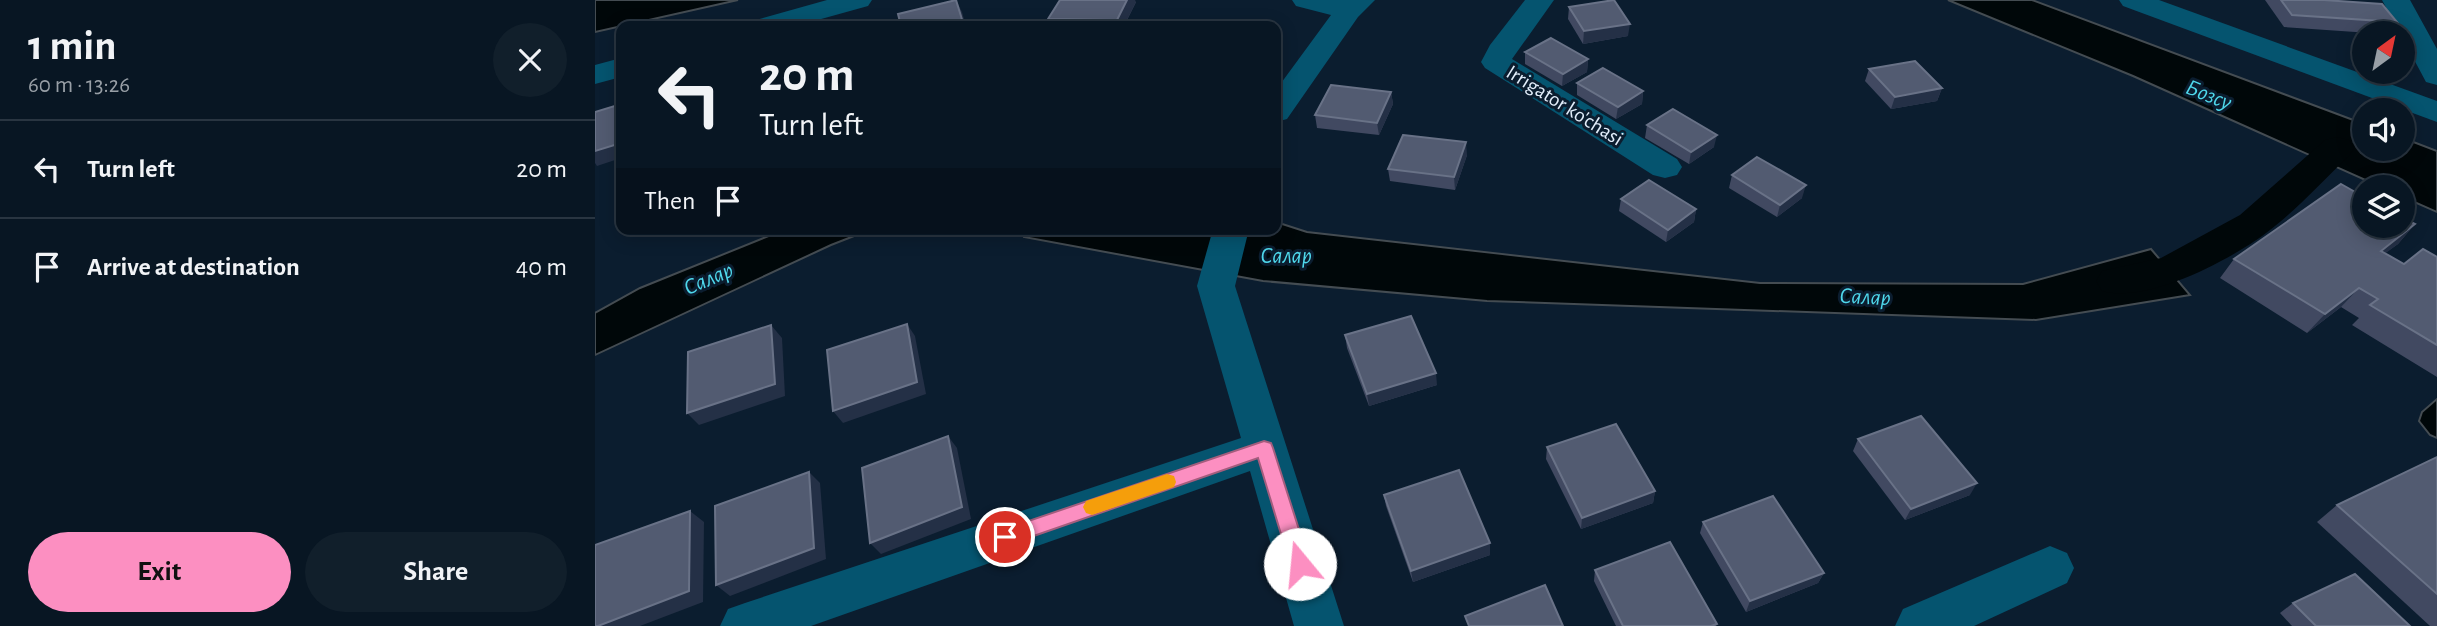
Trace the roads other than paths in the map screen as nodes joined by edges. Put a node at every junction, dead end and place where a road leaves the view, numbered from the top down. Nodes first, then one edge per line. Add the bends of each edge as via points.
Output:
1 (858, 0) edge
2 (1306, 0) edge
3 (1541, 0) edge
4 (2133, 0) edge
5 (2396, 0) edge
6 (1355, 5) edge
7 (784, 21) edge
8 (616, 69) edge
9 (595, 75) edge
10 (2437, 76) edge
11 (1281, 105) edge
12 (2433, 106) edge
13 (1665, 167) dead end
14 (1229, 235) edge
15 (1264, 448) junction
16 (2050, 568) dead end
17 (745, 626) edge
18 (1319, 626) edge
19 (1920, 626) edge

1 - 7 street
2 - 6 street
3 - 13 street, Irrigator ko'chasi via 1496,62
4 - 12 street
5 - 10 street
6 - 11 street
8 - 9 street
14 - 15 street via 1216,286
15 - 17 street
15 - 18 street
16 - 19 street

